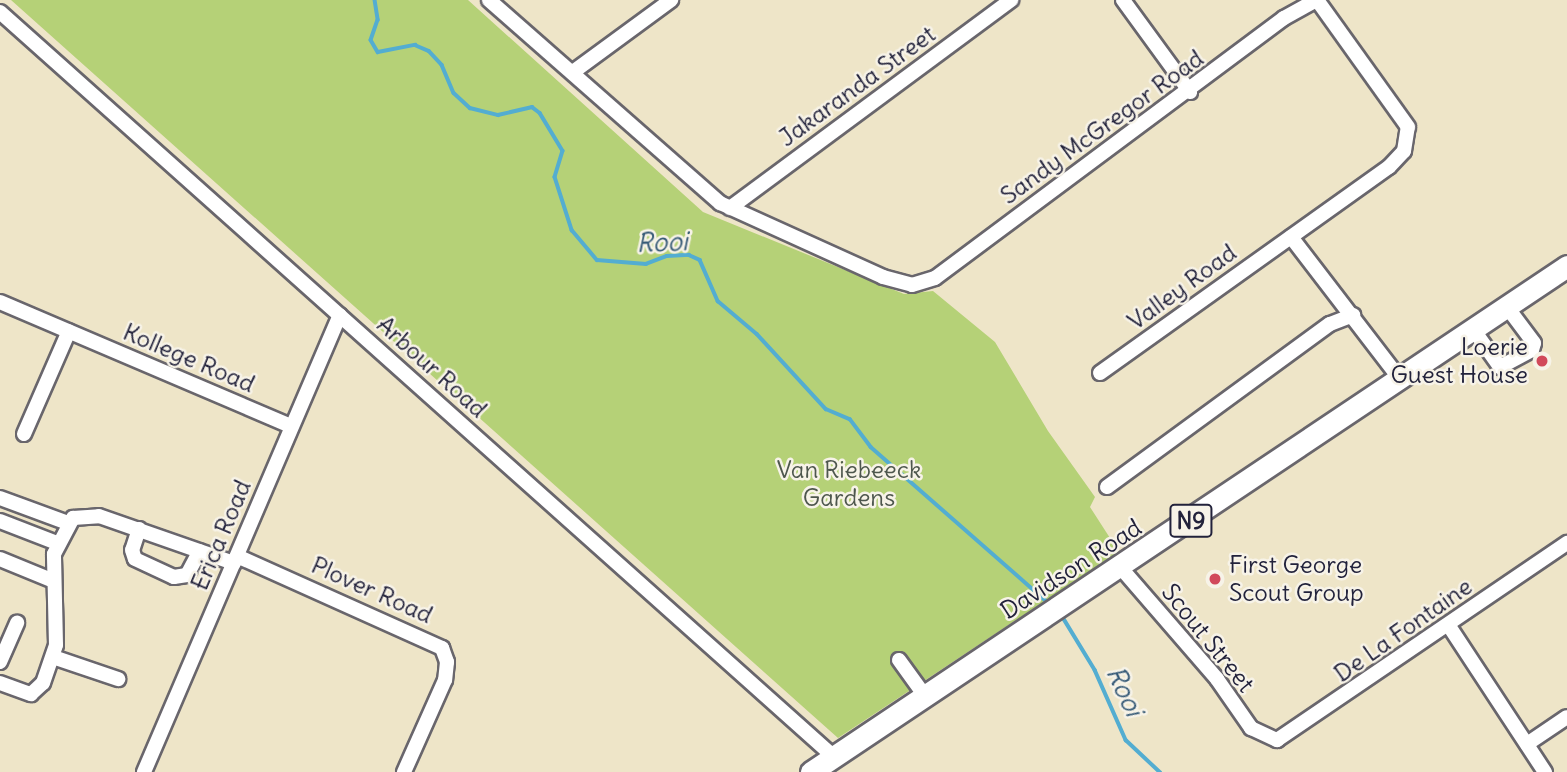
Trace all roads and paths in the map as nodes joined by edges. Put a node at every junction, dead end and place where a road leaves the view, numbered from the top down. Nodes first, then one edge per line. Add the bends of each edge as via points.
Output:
1 (489, 0) edge
2 (671, 0) edge
3 (1011, 0) edge
4 (1123, 0) edge
5 (1317, 0) edge
6 (0, 12) edge
7 (573, 72) junction
8 (1190, 92) junction
9 (730, 208) junction
10 (1291, 237) junction
11 (1567, 266) edge
12 (0, 302) edge
13 (1507, 307) junction
14 (1353, 314) junction
15 (340, 315) junction
16 (1473, 329) junction
17 (69, 331) junction
18 (1100, 373) dead end
19 (1400, 379) junction
20 (291, 426) junction
21 (24, 434) dead end
22 (1107, 487) dead end
23 (0, 498) edge
24 (0, 521) edge
25 (68, 523) junction
26 (139, 529) junction
27 (57, 543) junction
28 (1567, 544) edge
29 (200, 551) junction
30 (0, 559) edge
31 (236, 559) junction
32 (1121, 568) junction
33 (54, 581) junction
34 (17, 623) dead end
35 (1449, 626) junction
36 (53, 657) junction
37 (899, 660) dead end
38 (0, 662) edge
39 (118, 679) dead end
40 (0, 683) edge
41 (925, 696) junction
42 (1567, 717) edge
43 (1261, 736) joint
44 (1527, 744) junction
45 (834, 757) junction
46 (144, 772) edge
47 (404, 772) edge
48 (811, 772) edge
49 (1545, 772) edge

1 - 7 street
2 - 7 street
3 - 9 street, Jakaranda Street
4 - 8 street
5 - 8 street, Sandy McGregor Road via 1284,18
5 - 10 street, Valley Road via 1384,90 1409,134 1399,158
6 - 15 street, Arbour Road
7 - 9 street
8 - 9 street, Sandy McGregor Road via 935,278 912,285 883,277
10 - 14 street
10 - 18 street, Valley Road
11 - 13 highway, Davidson Road / N9
12 - 17 street, Kollege Road
13 - 16 highway, Davidson Road / N9
13 - 16 street via 1534,343 1532,351 1500,368
14 - 19 street
14 - 22 street via 1330,324
15 - 20 street, Erica Road
15 - 45 street, Arbour Road
16 - 19 highway, Davidson Road / N9
17 - 20 street, Kollege Road
17 - 21 street
19 - 32 highway, Davidson Road / N9
20 - 31 street, Erica Road
23 - 25 street
24 - 27 street
25 - 26 street via 88,514
25 - 27 street
26 - 29 street
26 - 29 street via 131,550 135,559 174,577 187,575
27 - 33 street
28 - 35 street, De La Fontaine
29 - 31 street
30 - 33 street
31 - 46 street, Erica Road
31 - 47 street, Plover Road via 442,648 447,662 445,680
32 - 41 highway, Davidson Road / N9
32 - 43 street, Scout Street
33 - 36 street
34 - 38 street
35 - 43 street, De La Fontaine via 1286,738
35 - 44 street
36 - 39 street
36 - 40 street via 36,693
37 - 41 street
41 - 45 highway, Davidson Road / N9
42 - 44 street
44 - 49 street
45 - 48 highway, Davidson Road / N9

